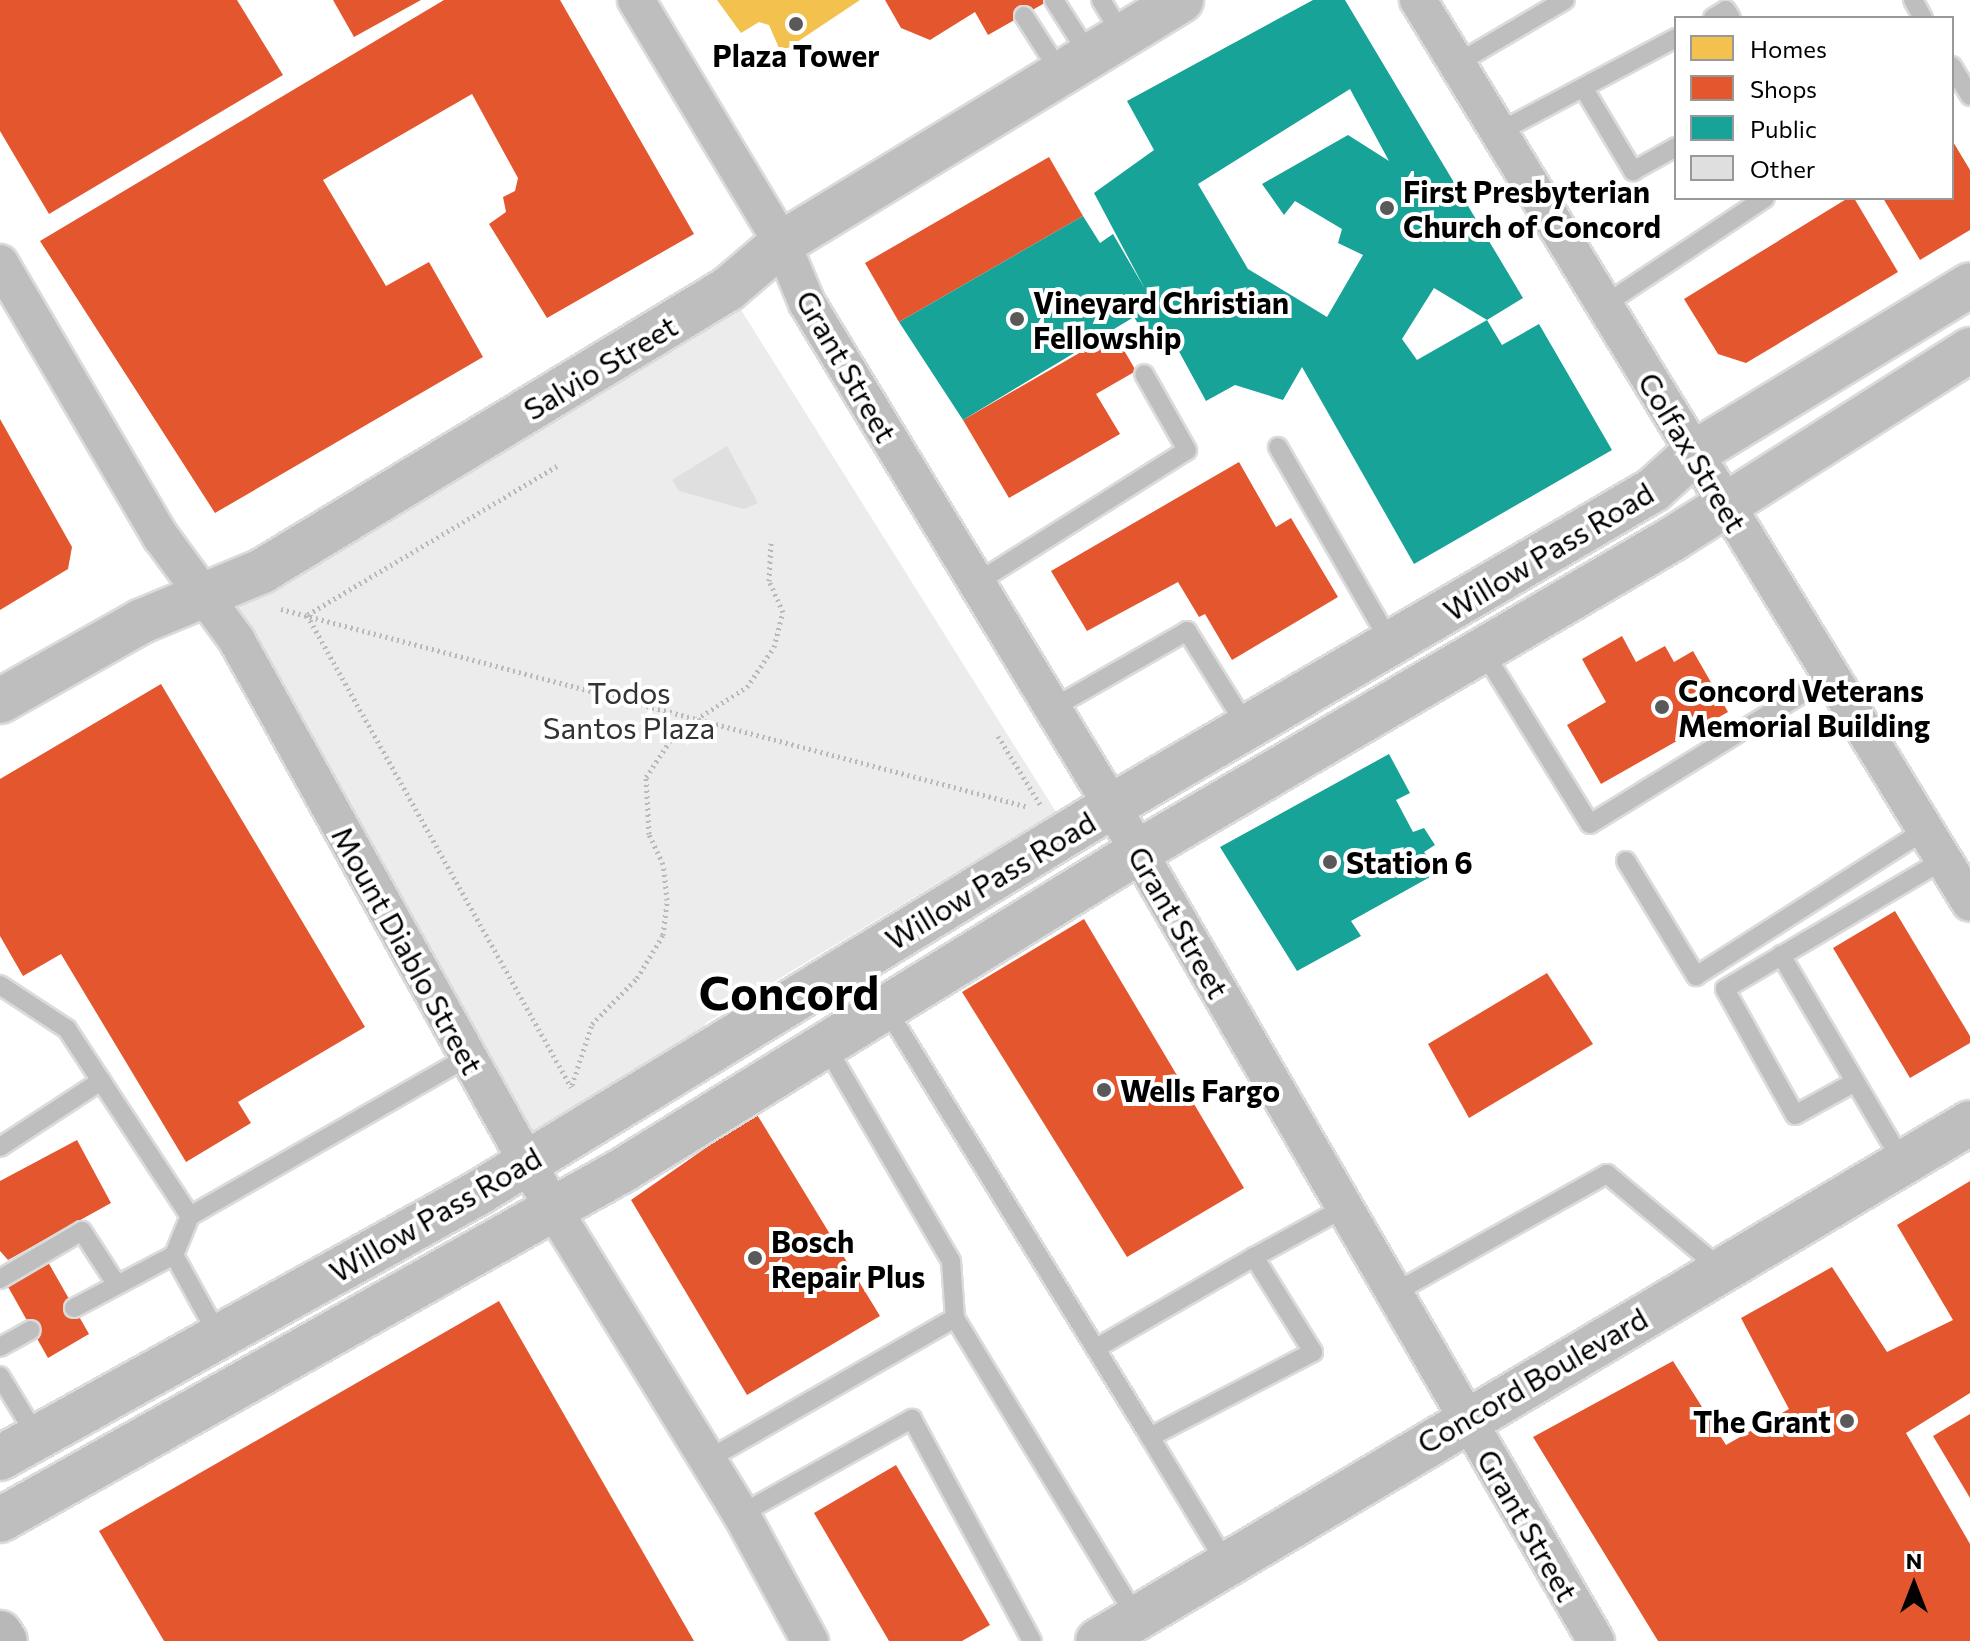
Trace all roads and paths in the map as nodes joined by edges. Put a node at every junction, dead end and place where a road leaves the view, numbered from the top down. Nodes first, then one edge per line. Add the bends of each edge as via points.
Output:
1 (636, 0) edge
2 (1054, 0) edge
3 (1181, 0) edge
4 (1418, 0) edge
5 (1565, 0) edge
6 (1024, 16) dead end
7 (1674, 39) edge
8 (1093, 40) edge
9 (1458, 63) junction
10 (1954, 69) edge
11 (1584, 89) junction
12 (1970, 96) edge
13 (1499, 132) junction
14 (1674, 148) edge
15 (1762, 200) edge
16 (782, 243) junction
17 (0, 263) edge
18 (1970, 285) edge
19 (1604, 305) junction
20 (1970, 350) edge
21 (1144, 374) dead end
22 (1278, 447) dead end
23 (1694, 453) junction
24 (557, 466) dead end
25 (1724, 503) junction
26 (771, 543) dead end
27 (976, 583) junction
28 (201, 592) junction
29 (277, 608) dead end
30 (307, 615) junction
31 (1392, 645) junction
32 (1483, 651) junction
33 (1831, 676) junction
34 (0, 701) edge
35 (1051, 709) junction
36 (697, 719) junction
37 (1247, 727) junction
38 (1112, 806) junction
39 (1045, 811) dead end
40 (1934, 845) junction
41 (1138, 852) junction
42 (1626, 861) dead end
43 (1970, 903) edge
44 (1781, 955) junction
45 (0, 985) edge
46 (886, 1008) junction
47 (826, 1046) junction
48 (468, 1057) junction
49 (101, 1081) junction
50 (1855, 1082) junction
51 (571, 1087) junction
52 (564, 1100) dead end
53 (1963, 1131) edge
54 (0, 1147) edge
55 (527, 1162) junction
56 (1903, 1163) junction
57 (552, 1207) junction
58 (1344, 1208) junction
59 (190, 1216) junction
60 (174, 1255) junction
61 (1254, 1257) junction
62 (1721, 1269) junction
63 (0, 1279) edge
64 (117, 1285) junction
65 (1394, 1293) junction
66 (74, 1308) dead end
67 (955, 1318) junction
68 (31, 1330) dead end
69 (219, 1337) junction
70 (0, 1347) edge
71 (1098, 1347) junction
72 (0, 1376) edge
73 (1465, 1418) junction
74 (37, 1437) junction
75 (1150, 1437) junction
76 (0, 1458) edge
77 (707, 1460) junction
78 (741, 1514) junction
79 (0, 1520) edge
80 (1226, 1563) junction
81 (1136, 1617) junction
82 (0, 1633) edge
83 (5, 1641) edge
84 (810, 1641) edge
85 (1032, 1641) edge
86 (1098, 1641) edge
87 (1596, 1641) edge

1 - 16 street, Grant Street
2 - 8 lane
3 - 8 main road, Salvio Street
4 - 9 street, Colfax Street
5 - 9 lane
6 - 8 lane
7 - 11 lane
8 - 16 main road, Salvio Street
9 - 13 street, Colfax Street
10 - 12 lane
11 - 13 lane
11 - 14 lane via 1633,171
13 - 19 street, Colfax Street
15 - 19 lane
16 - 27 street, Grant Street via 807,303
16 - 28 main road, Salvio Street via 728,289 274,564
17 - 28 street, Mount Diablo Street via 161,537
18 - 23 main road, Willow Pass Road
19 - 23 street, Colfax Street
20 - 25 main road, Willow Pass Road
21 - 27 lane via 1187,450
22 - 31 lane
23 - 25 street, Colfax Street
23 - 31 main road, Willow Pass Road via 1653,490
24 - 30 path
25 - 32 main road, Willow Pass Road
25 - 33 street, Colfax Street
26 - 36 path via 769,581 783,612 774,647 747,687
27 - 35 street, Grant Street
28 - 34 main road, Salvio Street
28 - 48 street, Mount Diablo Street via 236,639
29 - 30 path
30 - 36 path
30 - 51 path
31 - 37 main road, Willow Pass Road
32 - 33 lane via 1590,824
32 - 41 main road, Willow Pass Road
33 - 40 street, Colfax Street
35 - 37 lane via 1187,631
35 - 38 street, Grant Street
36 - 39 path
36 - 51 path via 676,732 646,777 649,834 663,864 667,900 663,935 637,978 592,1024
37 - 38 main road, Willow Pass Road
38 - 41 street, Grant Street
38 - 55 main road, Willow Pass Road
40 - 42 lane via 1696,976
40 - 43 street, Colfax Street
40 - 44 lane
41 - 46 main road, Willow Pass Road
41 - 58 street, Grant Street
44 - 50 lane
44 - 50 lane via 1725,989 1795,1115
45 - 49 lane via 67,1029
46 - 47 main road, Willow Pass Road
46 - 71 lane
47 - 57 main road, Willow Pass Road via 623,1170
47 - 67 lane via 951,1261
48 - 55 street, Mount Diablo Street
48 - 59 lane
49 - 54 lane
49 - 59 lane
50 - 56 lane
51 - 52 path
53 - 56 main road, Concord Boulevard
55 - 57 street, Mount Diablo Street
55 - 69 main road, Willow Pass Road
56 - 62 main road, Concord Boulevard
57 - 77 street, Mount Diablo Street
57 - 79 main road, Willow Pass Road
58 - 61 lane
58 - 65 street, Grant Street
59 - 60 lane
60 - 64 lane
60 - 69 lane
61 - 71 lane
61 - 75 lane via 1313,1352
62 - 65 lane via 1607,1174
62 - 73 main road, Concord Boulevard
63 - 64 lane via 82,1231
64 - 66 lane
65 - 73 street, Grant Street
67 - 77 lane
67 - 81 lane
68 - 70 lane
69 - 74 main road, Willow Pass Road
71 - 75 lane
72 - 74 lane
73 - 80 main road, Concord Boulevard
73 - 87 street, Grant Street
74 - 76 main road, Willow Pass Road
75 - 80 lane
77 - 78 street, Mount Diablo Street
78 - 84 street, Mount Diablo Street
78 - 85 lane via 912,1419
80 - 81 main road, Concord Boulevard
81 - 86 main road, Concord Boulevard
82 - 83 main road

